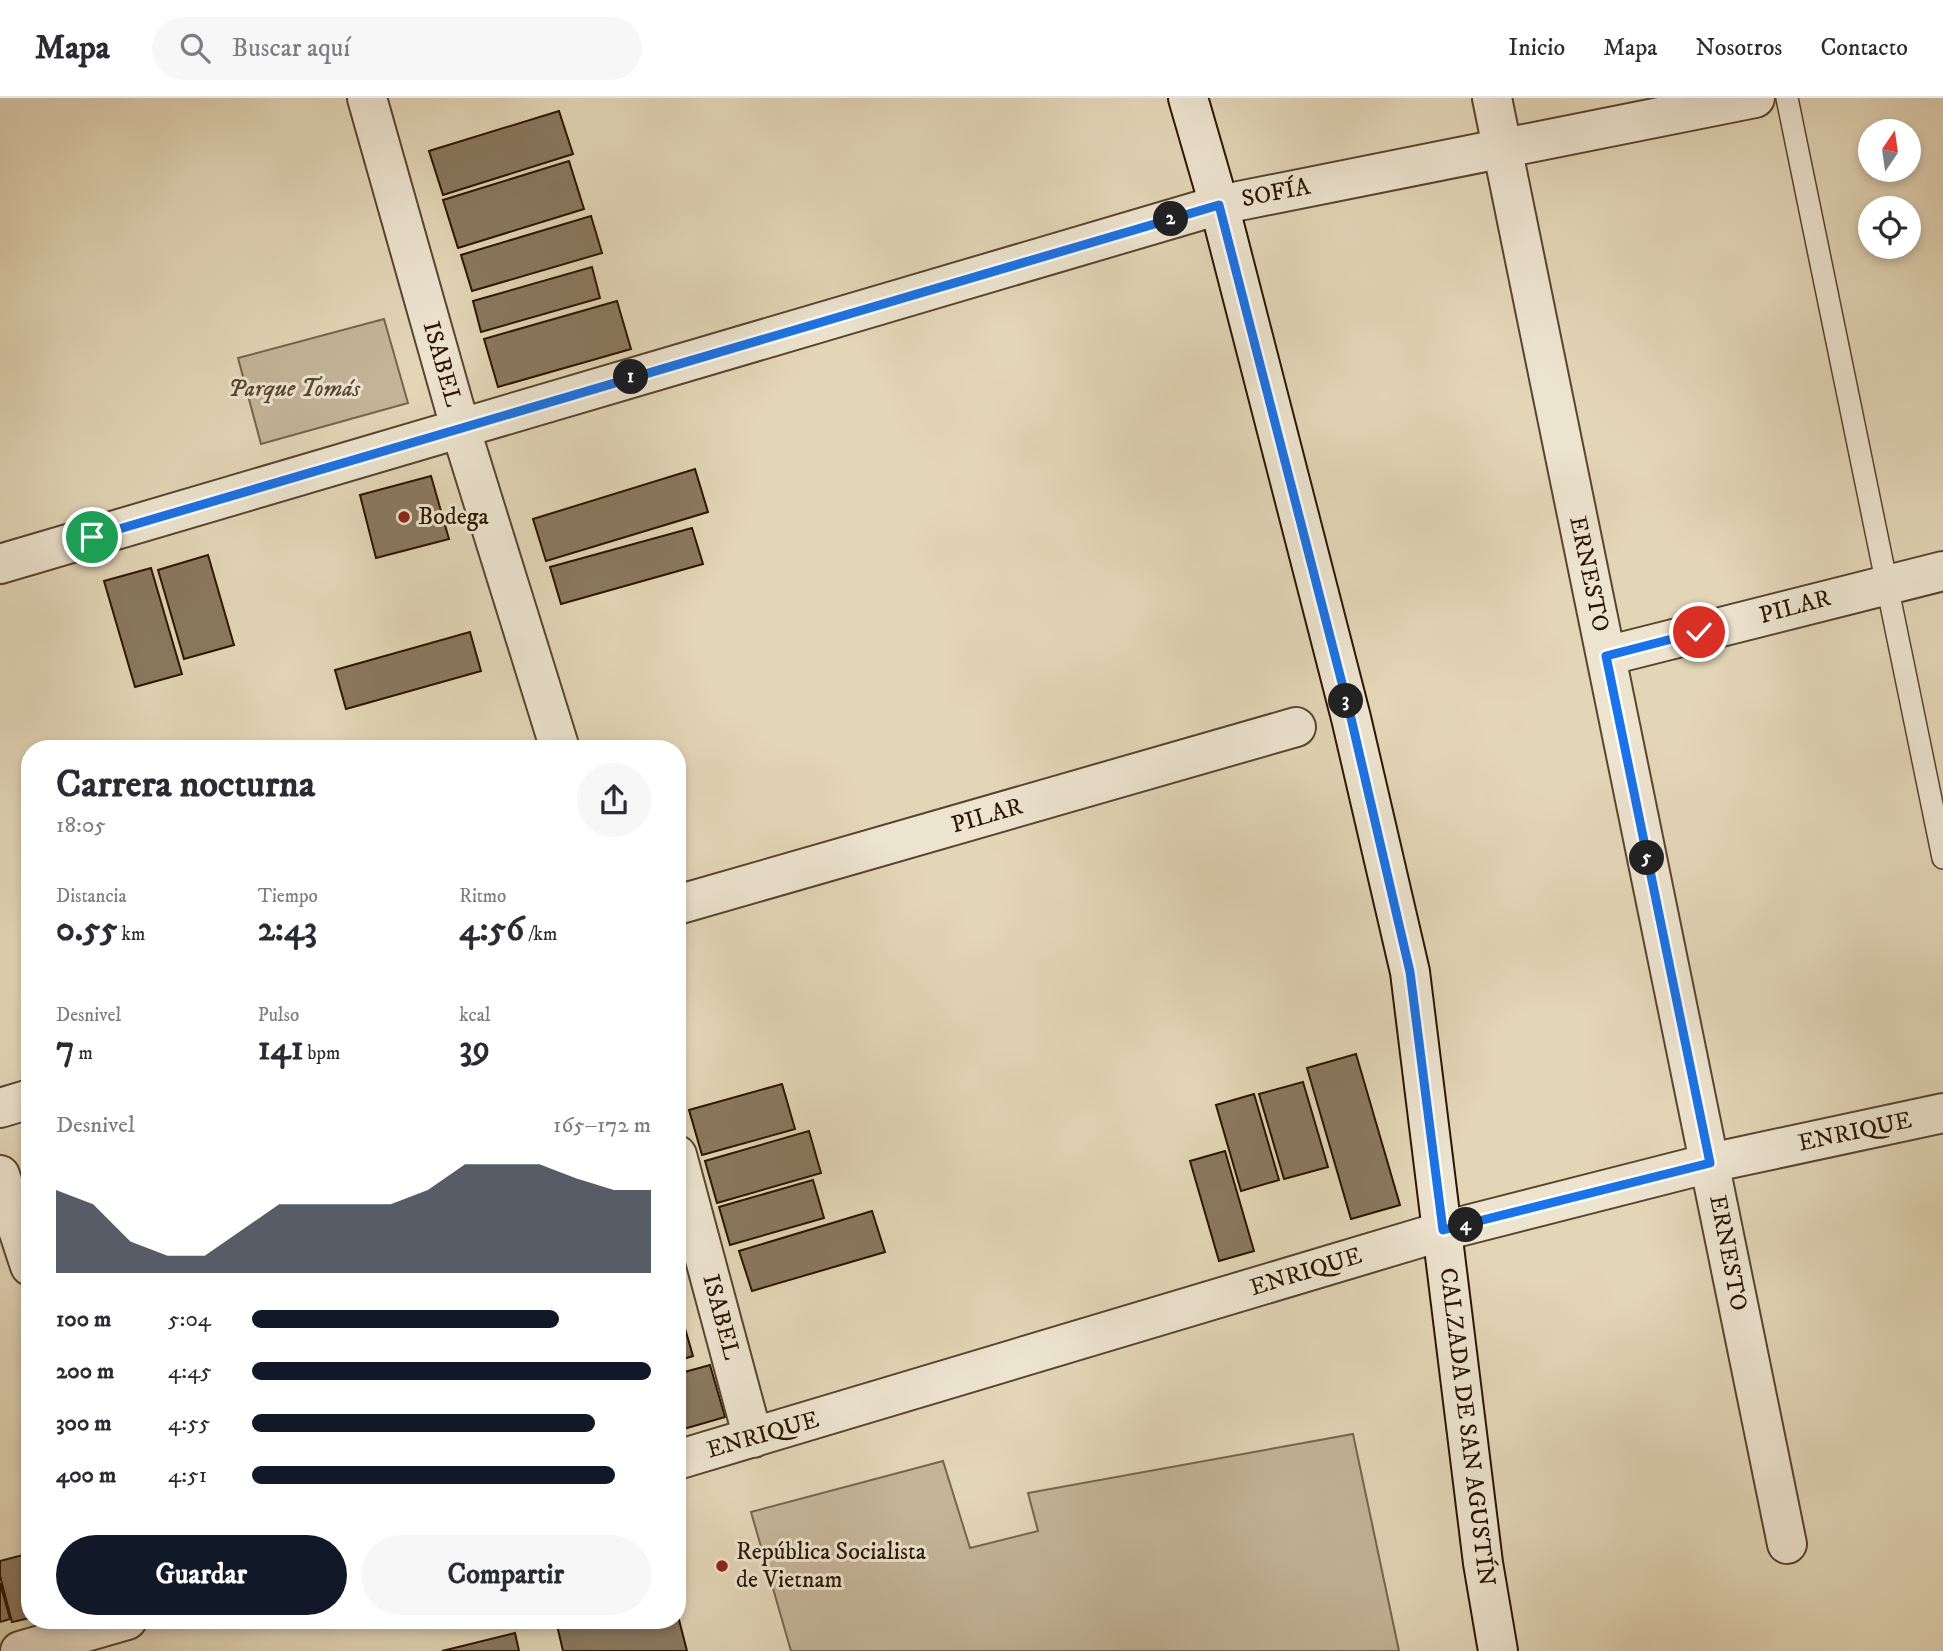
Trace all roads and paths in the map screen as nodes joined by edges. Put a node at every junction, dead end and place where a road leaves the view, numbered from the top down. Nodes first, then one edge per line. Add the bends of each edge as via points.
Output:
1 (367, 98) edge
2 (1188, 98) edge
3 (1492, 98) edge
4 (1755, 98) edge
5 (1787, 98) edge
6 (1503, 148) junction
7 (1219, 205) junction
8 (460, 427) junction
9 (0, 564) edge
10 (1943, 571) edge
11 (1886, 583) junction
12 (1606, 656) junction
13 (1296, 727) dead end
14 (557, 740) edge
15 (1943, 858) edge
16 (686, 902) edge
17 (21, 1102) edge
18 (0, 1108) edge
19 (1943, 1113) edge
20 (1710, 1163) junction
21 (0, 1175) edge
22 (686, 1188) edge
23 (1443, 1230) junction
24 (21, 1239) edge
25 (754, 1438) junction
26 (686, 1457) edge
27 (1787, 1545) dead end
28 (96, 1629) edge
29 (20, 1651) edge
30 (1498, 1651) edge

1 - 8 street, ISABEL
2 - 7 street, CALZADA DE SAN AGUSTÍN
3 - 6 street, ERNESTO
4 - 6 street, SOFÍA
5 - 11 lane
6 - 7 street, SOFÍA
6 - 12 street, ERNESTO
7 - 8 street, SOFÍA
7 - 23 street, CALZADA DE SAN AGUSTÍN via 1354,718 1410,972
8 - 9 street, SOFÍA
8 - 14 street, ISABEL
10 - 11 street, PILAR
11 - 12 street, PILAR
11 - 15 lane
12 - 20 street, ERNESTO
13 - 16 street, PILAR
17 - 18 street
19 - 20 street, ENRIQUE
20 - 23 street, ENRIQUE
20 - 27 street, ERNESTO
21 - 24 street
22 - 25 street, ISABEL
23 - 25 street, ENRIQUE
23 - 30 street, CALZADA DE SAN AGUSTÍN via 1481,1550
25 - 26 street, ENRIQUE
28 - 29 street

